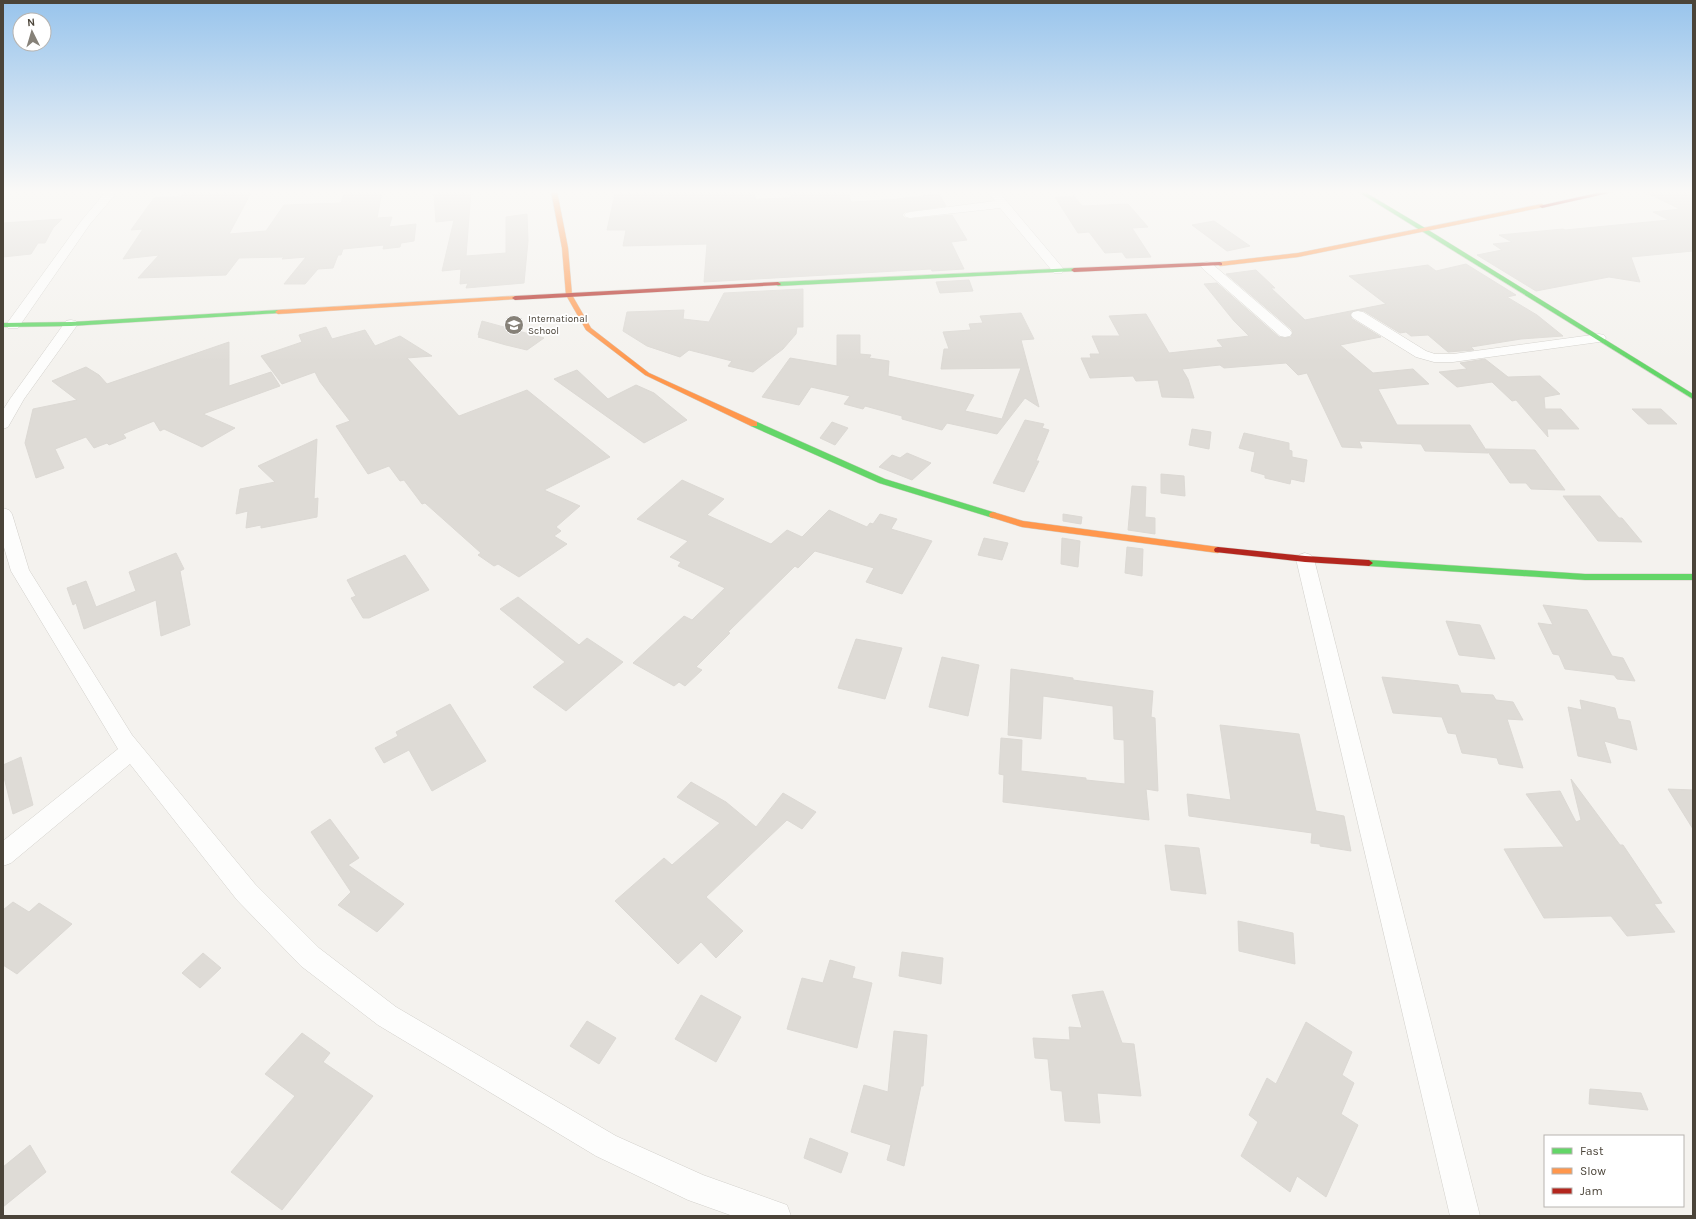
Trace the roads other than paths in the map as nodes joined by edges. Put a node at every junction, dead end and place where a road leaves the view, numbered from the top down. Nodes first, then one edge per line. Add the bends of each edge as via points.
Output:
1 (66, 248) edge
2 (565, 248) edge
3 (1039, 248) edge
4 (1330, 248) edge
5 (1452, 248) edge
6 (1207, 266) junction
7 (1058, 270) junction
8 (569, 295) junction
9 (1358, 315) dead end
10 (71, 324) junction
11 (8, 325) edge
12 (1285, 333) dead end
13 (1599, 338) junction
14 (1693, 397) edge
15 (3, 424) edge
16 (3, 514) edge
17 (1305, 559) junction
18 (1693, 577) edge
19 (132, 750) junction
20 (3, 855) edge
21 (776, 1216) edge
22 (1465, 1216) edge

1 - 11 street
2 - 8 street
3 - 7 street
4 - 6 street
5 - 13 street
6 - 7 street
6 - 12 street
7 - 8 street
8 - 10 street
8 - 17 street via 588,328 647,374 882,481 1022,524 1172,545
9 - 13 street via 1421,354 1434,358 1453,358
10 - 11 street
10 - 15 street via 17,399
13 - 14 street
16 - 19 street via 20,571
17 - 18 street via 1585,577
17 - 22 street
19 - 20 street
19 - 21 street via 246,892 310,956 387,1016 606,1146 699,1189

